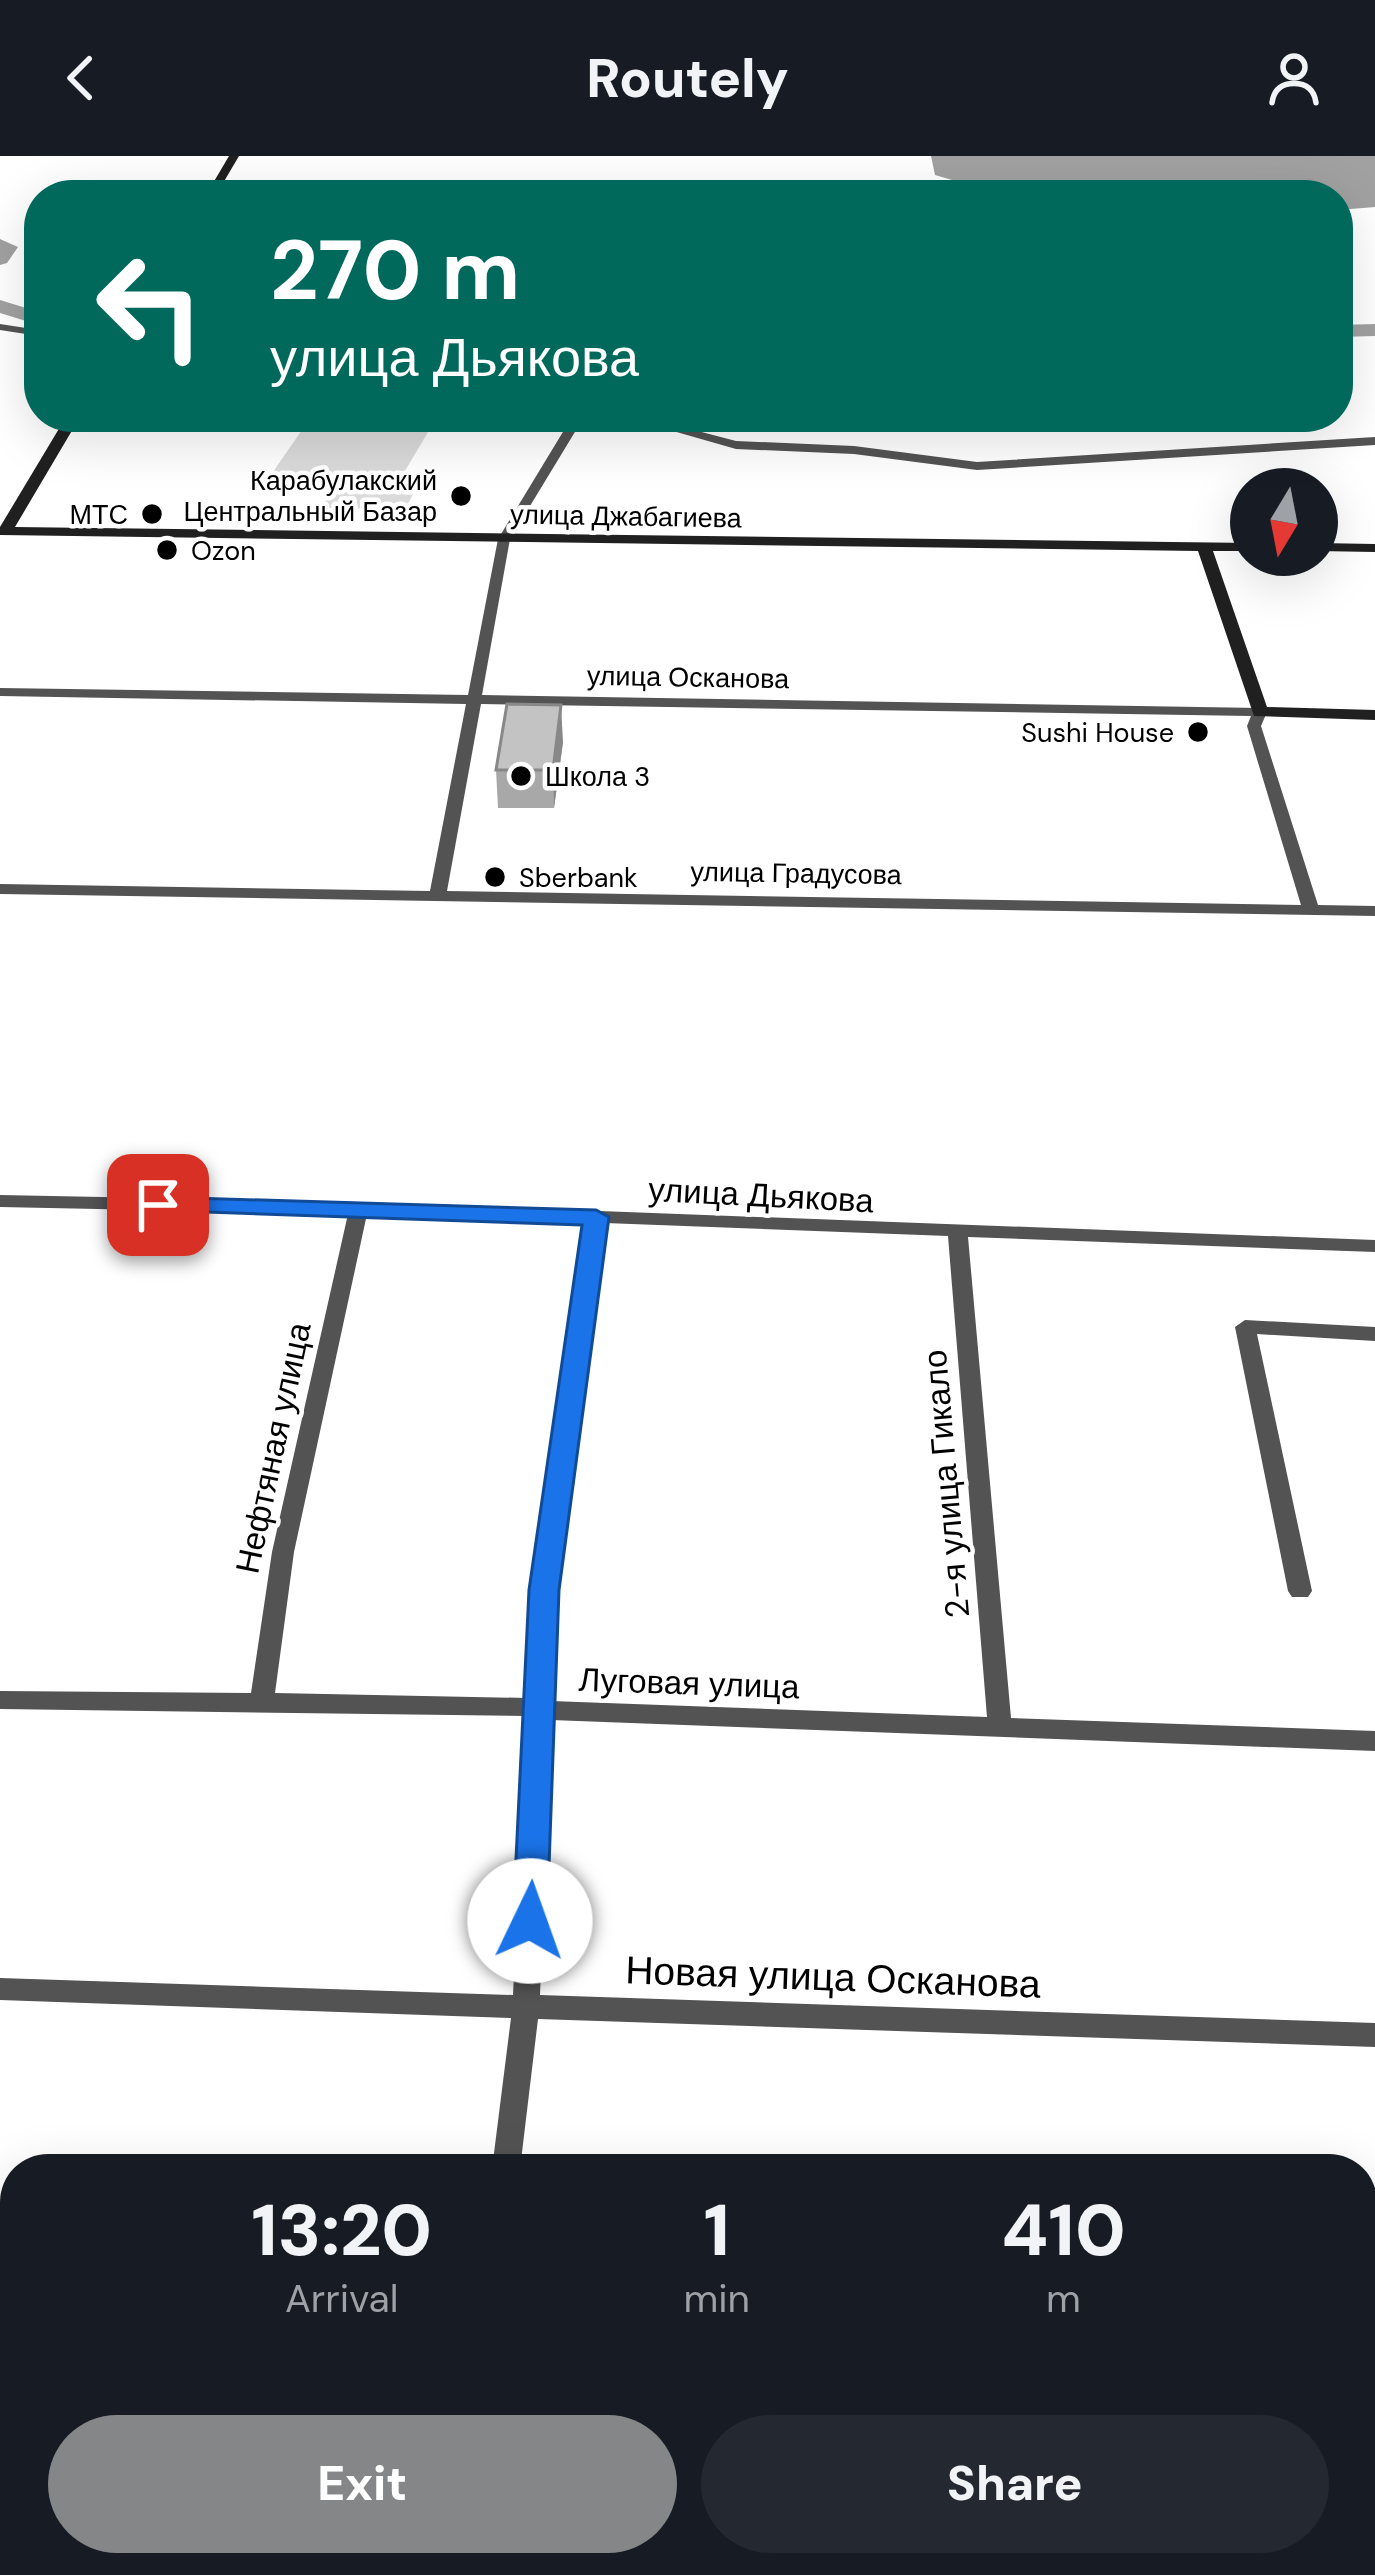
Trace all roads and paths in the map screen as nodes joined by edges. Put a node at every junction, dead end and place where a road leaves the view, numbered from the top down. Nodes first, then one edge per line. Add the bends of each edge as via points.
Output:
1 (64, 432) edge
2 (569, 432) edge
3 (687, 432) edge
4 (1375, 441) edge
5 (2, 531) edge
6 (504, 538) junction
7 (1204, 547) junction
8 (1230, 547) edge
9 (1338, 548) edge
10 (1375, 548) edge
11 (0, 692) edge
12 (472, 701) junction
13 (1260, 712) junction
14 (1375, 715) edge
15 (0, 890) edge
16 (438, 894) junction
17 (1310, 908) junction
18 (1375, 910) edge
19 (0, 1202) edge
20 (359, 1208) junction
21 (596, 1217) junction
22 (958, 1233) junction
23 (1375, 1246) edge
24 (1375, 1334) edge
25 (1300, 1591) dead end
26 (0, 1700) edge
27 (262, 1702) junction
28 (540, 1710) junction
29 (1000, 1728) junction
30 (1375, 1741) edge
31 (0, 1990) edge
32 (526, 2005) junction
33 (1375, 2035) edge
34 (508, 2154) edge

1 - 5 main road
2 - 6 street
3 - 4 street via 736,445 977,466
5 - 6 main road, улица Джабагиева
6 - 7 main road, улица Джабагиева
6 - 12 street
7 - 8 main road, улица Джабагиева
7 - 13 main road
9 - 10 main road
11 - 12 street, улица Осканова
12 - 13 street, улица Осканова
12 - 16 street
13 - 14 main road, улица Осканова
13 - 17 street via 1253,726
15 - 16 street, улица Градусова
16 - 17 street, улица Градусова
17 - 18 street, улица Градусова
19 - 20 street, улица Дьякова
20 - 21 street, улица Дьякова
20 - 27 street, Нефтяная улица via 283,1552
21 - 22 street, улица Дьякова
21 - 28 street via 544,1590
22 - 23 street, улица Дьякова
22 - 29 street, 2-я улица Гикало
24 - 25 street via 1245,1327
26 - 27 street, Луговая улица
27 - 28 street, Луговая улица
28 - 29 street, Луговая улица
28 - 32 street
29 - 30 street, Луговая улица
31 - 32 street, Новая улица Осканова
32 - 33 street, Новая улица Осканова
32 - 34 street

